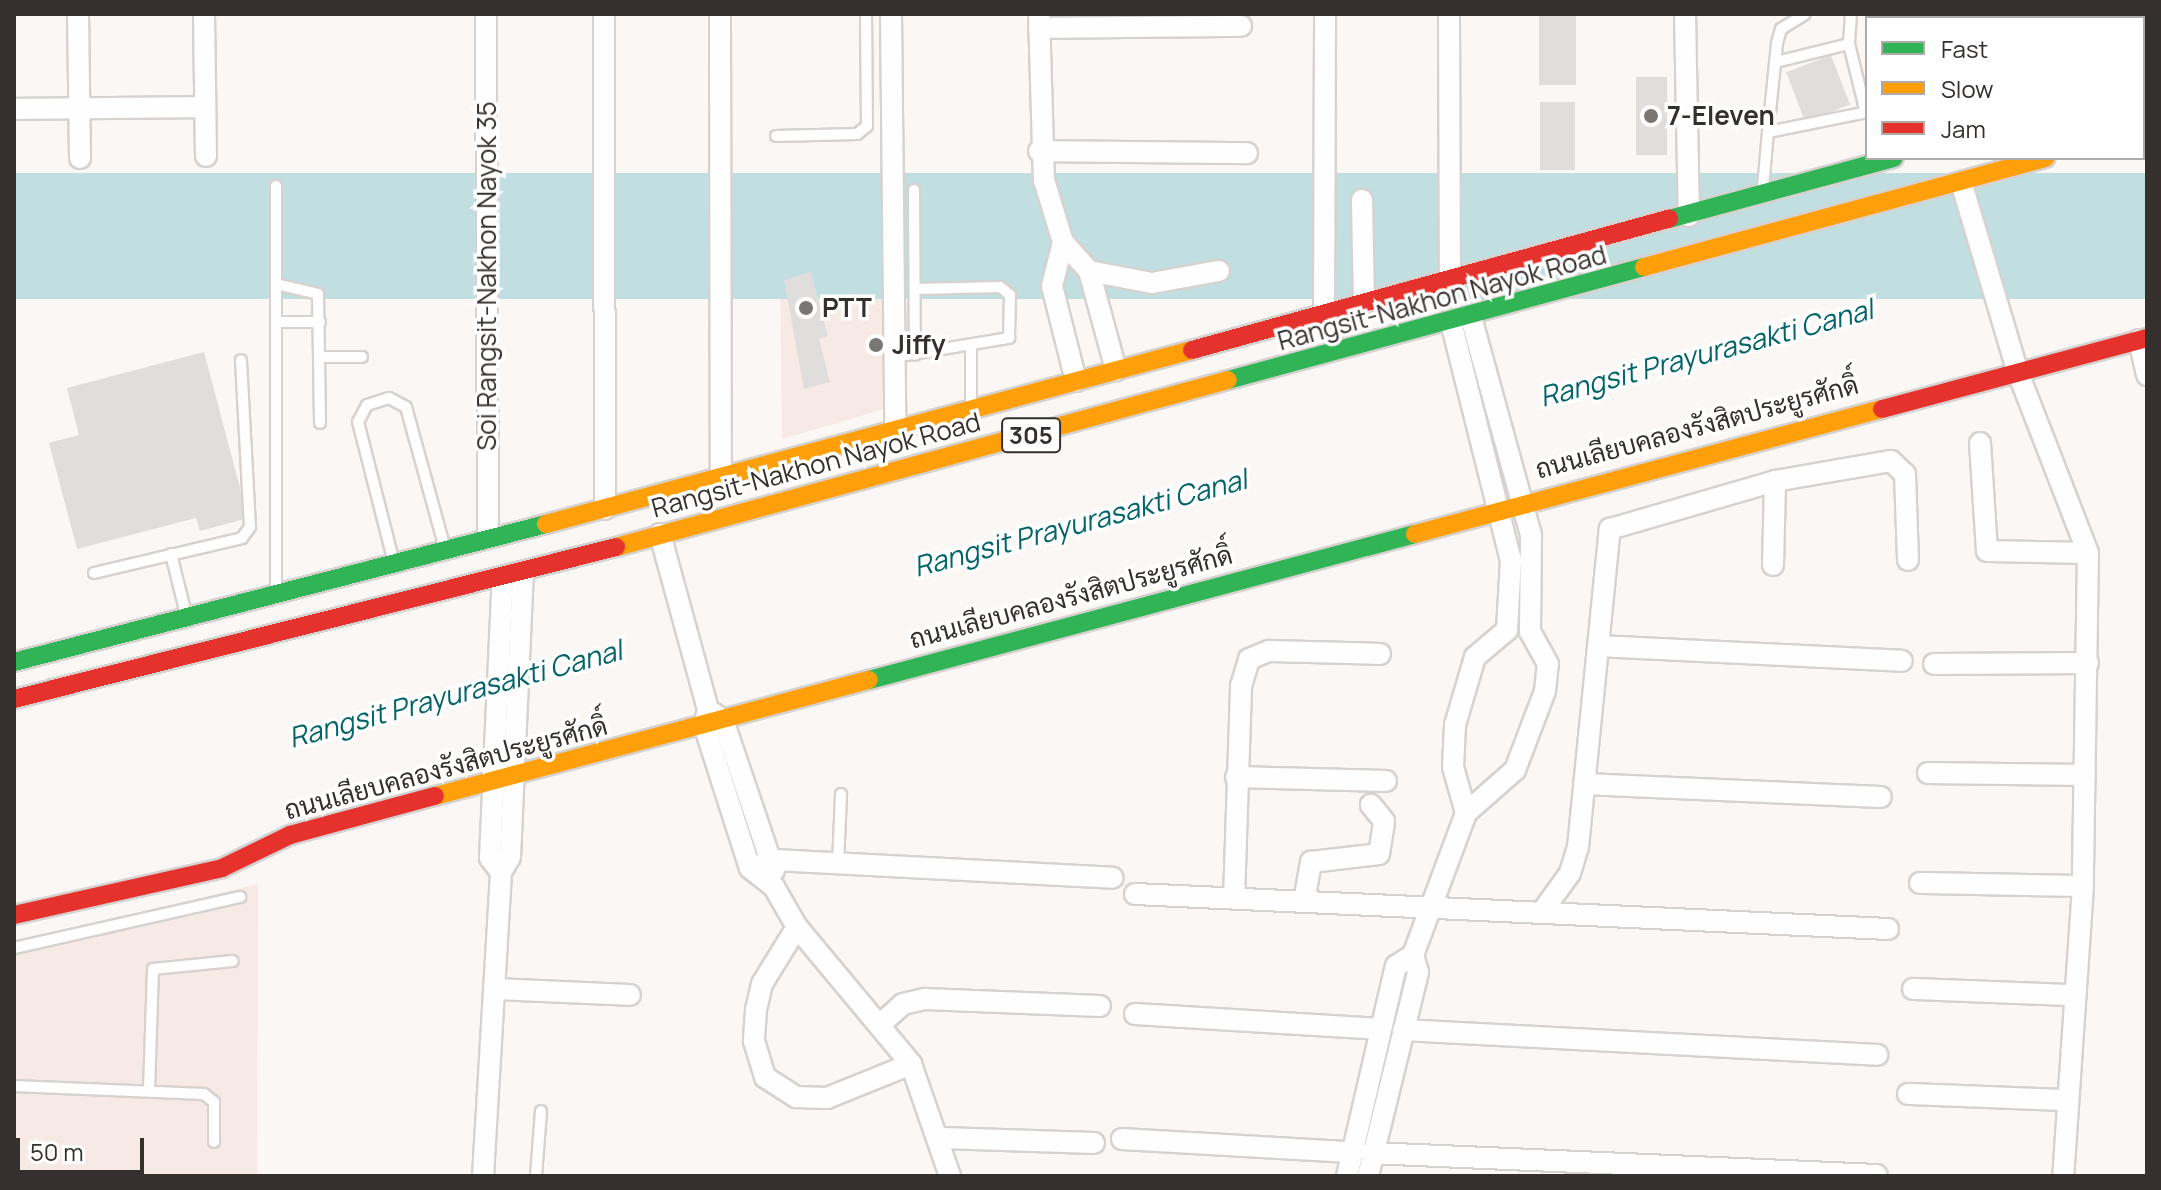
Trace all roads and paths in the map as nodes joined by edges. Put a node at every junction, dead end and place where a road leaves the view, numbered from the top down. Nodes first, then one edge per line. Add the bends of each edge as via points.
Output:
1 (78, 14) edge
2 (204, 14) edge
3 (486, 14) edge
4 (604, 14) edge
5 (720, 14) edge
6 (866, 14) edge
7 (891, 14) edge
8 (1325, 14) edge
9 (1449, 14) edge
10 (1685, 14) edge
11 (1805, 14) edge
12 (1851, 14) edge
13 (1039, 21) edge
14 (1241, 26) dead end
15 (1849, 44) junction
16 (1776, 62) junction
17 (1865, 106) edge
18 (79, 107) junction
19 (204, 107) junction
20 (14, 109) edge
21 (1865, 110) edge
22 (1768, 132) junction
23 (776, 136) dead end
24 (1039, 151) junction
25 (1247, 153) dead end
26 (206, 156) dead end
27 (80, 158) dead end
28 (1887, 160) edge
29 (2039, 160) edge
30 (1962, 185) junction
31 (276, 186) dead end
32 (914, 190) dead end
33 (1763, 194) junction
34 (1362, 200) dead end
35 (1689, 216) junction
36 (1063, 242) junction
37 (1089, 271) junction
38 (1219, 271) dead end
39 (1450, 281) junction
40 (276, 284) junction
41 (915, 289) junction
42 (1364, 303) junction
43 (1324, 313) junction
44 (277, 322) junction
45 (320, 322) junction
46 (1463, 329) junction
47 (2143, 339) edge
48 (971, 348) junction
49 (915, 355) junction
50 (321, 357) junction
51 (362, 357) dead end
52 (894, 357) junction
53 (241, 360) dead end
54 (2014, 360) junction
55 (1116, 370) junction
56 (2147, 375) edge
57 (1076, 381) junction
58 (971, 409) junction
59 (320, 423) dead end
60 (895, 430) junction
61 (1980, 443) dead end
62 (721, 479) junction
63 (1775, 481) junction
64 (1511, 503) junction
65 (605, 509) junction
66 (660, 534) junction
67 (488, 538) junction
68 (446, 551) junction
69 (2088, 553) junction
70 (171, 554) junction
71 (1908, 560) dead end
72 (395, 565) junction
73 (1773, 565) dead end
74 (523, 572) joint
75 (94, 573) dead end
76 (509, 589) junction
77 (275, 597) junction
78 (188, 619) junction
79 (1507, 630) junction
80 (1530, 632) junction
81 (1598, 646) junction
82 (1380, 654) dead end
83 (1902, 661) dead end
84 (14, 662) edge
85 (2088, 663) junction
86 (1934, 664) dead end
87 (14, 699) edge
88 (710, 712) junction
89 (1928, 773) dead end
90 (2085, 775) junction
91 (1236, 777) junction
92 (504, 778) junction
93 (1386, 781) dead end
94 (1584, 784) junction
95 (841, 794) dead end
96 (1881, 797) dead end
97 (1371, 805) dead end
98 (1466, 813) junction
99 (775, 860) junction
100 (838, 864) junction
101 (750, 868) junction
102 (1113, 878) dead end
103 (1920, 883) dead end
104 (2083, 886) junction
105 (774, 887) junction
106 (1135, 894) dead end
107 (240, 897) dead end
108 (1234, 899) junction
109 (1304, 902) junction
110 (1433, 907) junction
111 (1542, 912) junction
112 (14, 915) edge
113 (797, 927) junction
114 (1888, 929) dead end
115 (14, 948) edge
116 (1413, 955) junction
117 (233, 961) dead end
118 (494, 989) junction
119 (1913, 989) dead end
120 (630, 995) dead end
121 (2071, 995) junction
122 (1100, 1006) dead end
123 (1135, 1014) dead end
124 (883, 1022) junction
125 (1377, 1029) junction
126 (1403, 1030) junction
127 (1877, 1055) dead end
128 (911, 1064) junction
129 (14, 1086) edge
130 (149, 1090) junction
131 (1908, 1094) dead end
132 (2066, 1100) junction
133 (541, 1111) dead end
134 (942, 1138) junction
135 (1122, 1139) dead end
136 (214, 1142) dead end
137 (1094, 1143) dead end
138 (1360, 1153) junction
139 (1877, 1175) edge
140 (483, 1176) edge
141 (536, 1176) edge
142 (950, 1176) edge
143 (1347, 1176) edge
144 (1368, 1176) edge
145 (2063, 1176) edge

1 - 18 street
2 - 19 street
3 - 67 street, Soi Rangsit-Nakhon Nayok 35
4 - 65 street
5 - 62 street
6 - 23 lane via 864,131
7 - 52 street
8 - 43 street
9 - 39 street
10 - 35 street
11 - 16 lane via 1781,29
12 - 15 lane
13 - 14 street
13 - 24 street
15 - 16 lane
15 - 17 lane
16 - 22 lane
18 - 19 street
18 - 20 street
18 - 27 street
19 - 26 street
21 - 22 lane
22 - 33 lane
24 - 25 street
24 - 36 street
28 - 33 main road, Rangsit-Nakhon Nayok Road / 305
29 - 30 main road, Rangsit-Nakhon Nayok Road / 305
30 - 46 main road, Rangsit-Nakhon Nayok Road / 305
30 - 54 street
31 - 40 lane
32 - 41 lane
33 - 35 main road, Rangsit-Nakhon Nayok Road / 305
34 - 42 street
35 - 39 main road, Rangsit-Nakhon Nayok Road / 305
36 - 37 street
36 - 57 street via 1052,286
37 - 38 street via 1152,283
37 - 55 street
39 - 42 main road, Rangsit-Nakhon Nayok Road / 305
40 - 44 lane
40 - 45 lane via 312,289
41 - 48 lane via 1005,290 1009,338
41 - 49 lane
42 - 43 main road, Rangsit-Nakhon Nayok Road / 305
43 - 55 main road, Rangsit-Nakhon Nayok Road / 305
44 - 45 lane
44 - 77 lane
45 - 50 lane
46 - 64 street
46 - 66 main road, Rangsit-Nakhon Nayok Road / 305
47 - 54 main road, ถนนเลียบคลองรังสิตประยูรศักดิ์
47 - 56 street
48 - 49 lane
48 - 58 lane
49 - 52 lane
50 - 51 lane
50 - 59 lane
52 - 60 street
53 - 70 lane via 250,527 242,538
54 - 64 main road, ถนนเลียบคลองรังสิตประยูรศักดิ์
54 - 69 street
55 - 57 main road, Rangsit-Nakhon Nayok Road / 305
57 - 58 main road, Rangsit-Nakhon Nayok Road / 305
58 - 60 main road, Rangsit-Nakhon Nayok Road / 305
60 - 62 main road, Rangsit-Nakhon Nayok Road / 305
61 - 69 street via 1987,551
62 - 65 main road, Rangsit-Nakhon Nayok Road / 305
63 - 71 street via 1874,459 1901,465
63 - 73 street
63 - 81 street via 1626,519 1610,529
64 - 79 street
64 - 80 street via 1535,561
64 - 88 main road, ถนนเลียบคลองรังสิตประยูรศักดิ์
65 - 67 main road, Rangsit-Nakhon Nayok Road / 305
66 - 74 main road, Rangsit-Nakhon Nayok Road / 305
66 - 88 street
67 - 68 main road, Rangsit-Nakhon Nayok Road / 305
68 - 72 main road, Rangsit-Nakhon Nayok Road / 305
68 - 72 lane via 406,407 389,398 367,405 358,422
69 - 85 street
70 - 75 lane
70 - 78 lane
72 - 77 main road, Rangsit-Nakhon Nayok Road / 305
74 - 76 street
76 - 87 main road
76 - 92 street
77 - 78 main road, Rangsit-Nakhon Nayok Road / 305
78 - 84 main road, Rangsit-Nakhon Nayok Road / 305
79 - 80 street
79 - 98 street via 1475,657 1455,725 1453,767
80 - 98 street via 1548,664 1545,691 1515,770
81 - 83 street
81 - 94 street
82 - 91 street via 1269,651 1249,659
85 - 86 street
85 - 90 street
88 - 92 main road, ถนนเลียบคลองรังสิตประยูรศักดิ์
88 - 99 street
88 - 101 street
89 - 90 street
90 - 104 street
91 - 93 street
91 - 108 street
92 - 112 main road, ถนนเลียบคลองรังสิตประยูรศักดิ์ via 290,835 231,865
92 - 118 street via 490,858 501,872
94 - 96 street
94 - 111 street via 1570,873
95 - 100 lane
97 - 109 street via 1384,821 1379,854 1311,862
98 - 110 street
99 - 100 street
99 - 101 street
99 - 105 street
100 - 102 street
101 - 105 street
103 - 104 street
104 - 121 street
105 - 113 street
106 - 108 street
107 - 115 lane
108 - 109 street
109 - 110 street
110 - 111 street
110 - 116 street
111 - 114 street
113 - 124 street
113 - 128 street via 762,984 756,1010 754,1041 765,1077 796,1097 827,1098
116 - 125 street via 1396,966
116 - 126 street via 1418,972
117 - 130 lane via 153,969
118 - 120 street
118 - 140 street
119 - 121 street
121 - 132 street
122 - 124 street via 925,999 903,1004
123 - 125 street
124 - 128 street
125 - 138 street
126 - 127 street
126 - 138 street
128 - 134 street
129 - 130 lane
130 - 136 lane via 211,1097
131 - 132 street
132 - 145 street
133 - 141 lane
134 - 137 street
134 - 142 street
135 - 138 street
138 - 139 street
138 - 143 street
138 - 144 street

